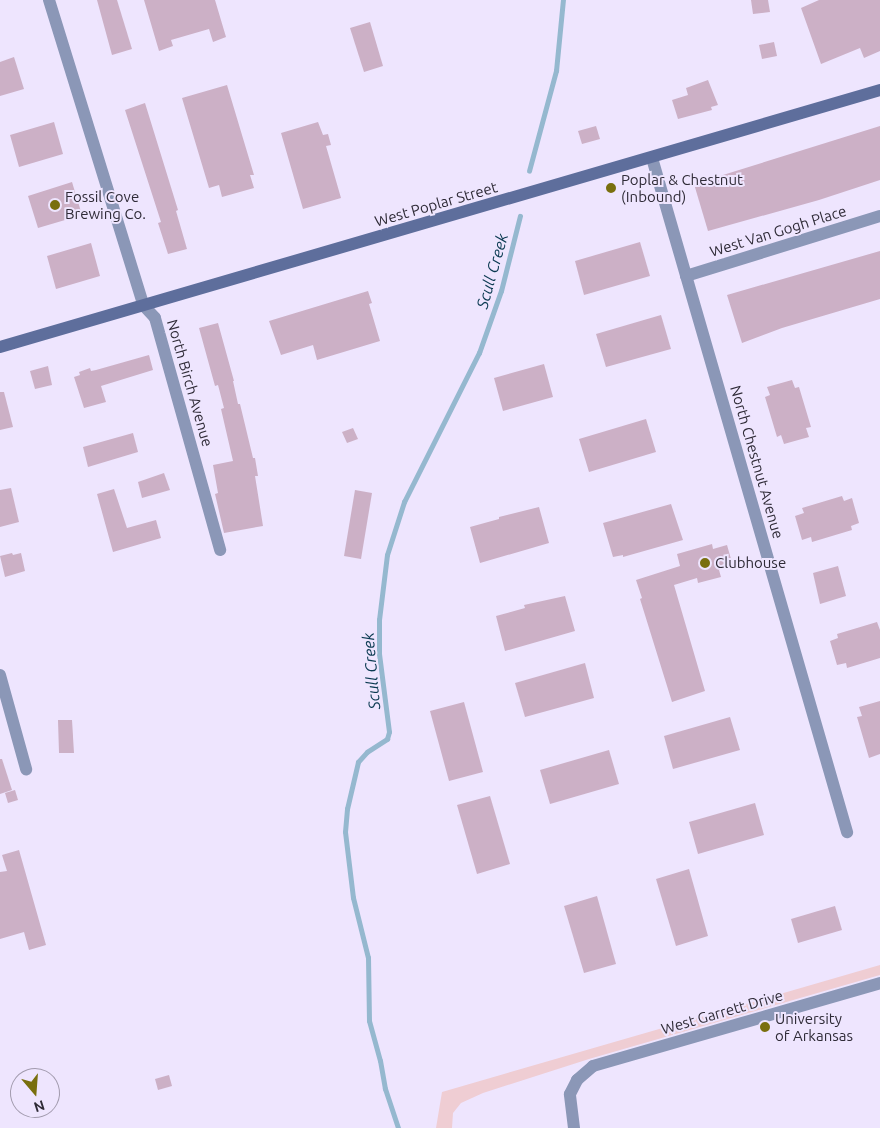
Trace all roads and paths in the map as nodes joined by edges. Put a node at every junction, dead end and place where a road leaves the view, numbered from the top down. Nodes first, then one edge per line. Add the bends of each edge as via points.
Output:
1 (49, 0) edge
2 (880, 90) edge
3 (652, 158) junction
4 (880, 216) edge
5 (686, 276) junction
6 (144, 306) junction
7 (0, 347) edge
8 (220, 550) dead end
9 (0, 675) edge
10 (26, 768) dead end
11 (847, 832) dead end
12 (880, 983) edge
13 (574, 1128) edge

1 - 6 street, North Birch Avenue
2 - 3 street, West Poplar Street
3 - 5 street, North Chestnut Avenue
3 - 6 street, West Poplar Street
4 - 5 street, West Van Gogh Place
5 - 11 street, North Chestnut Avenue
6 - 7 street, West Poplar Street
6 - 8 street, North Birch Avenue via 155,318
9 - 10 street
12 - 13 street, West Garrett Drive via 593,1066 577,1080 570,1094

